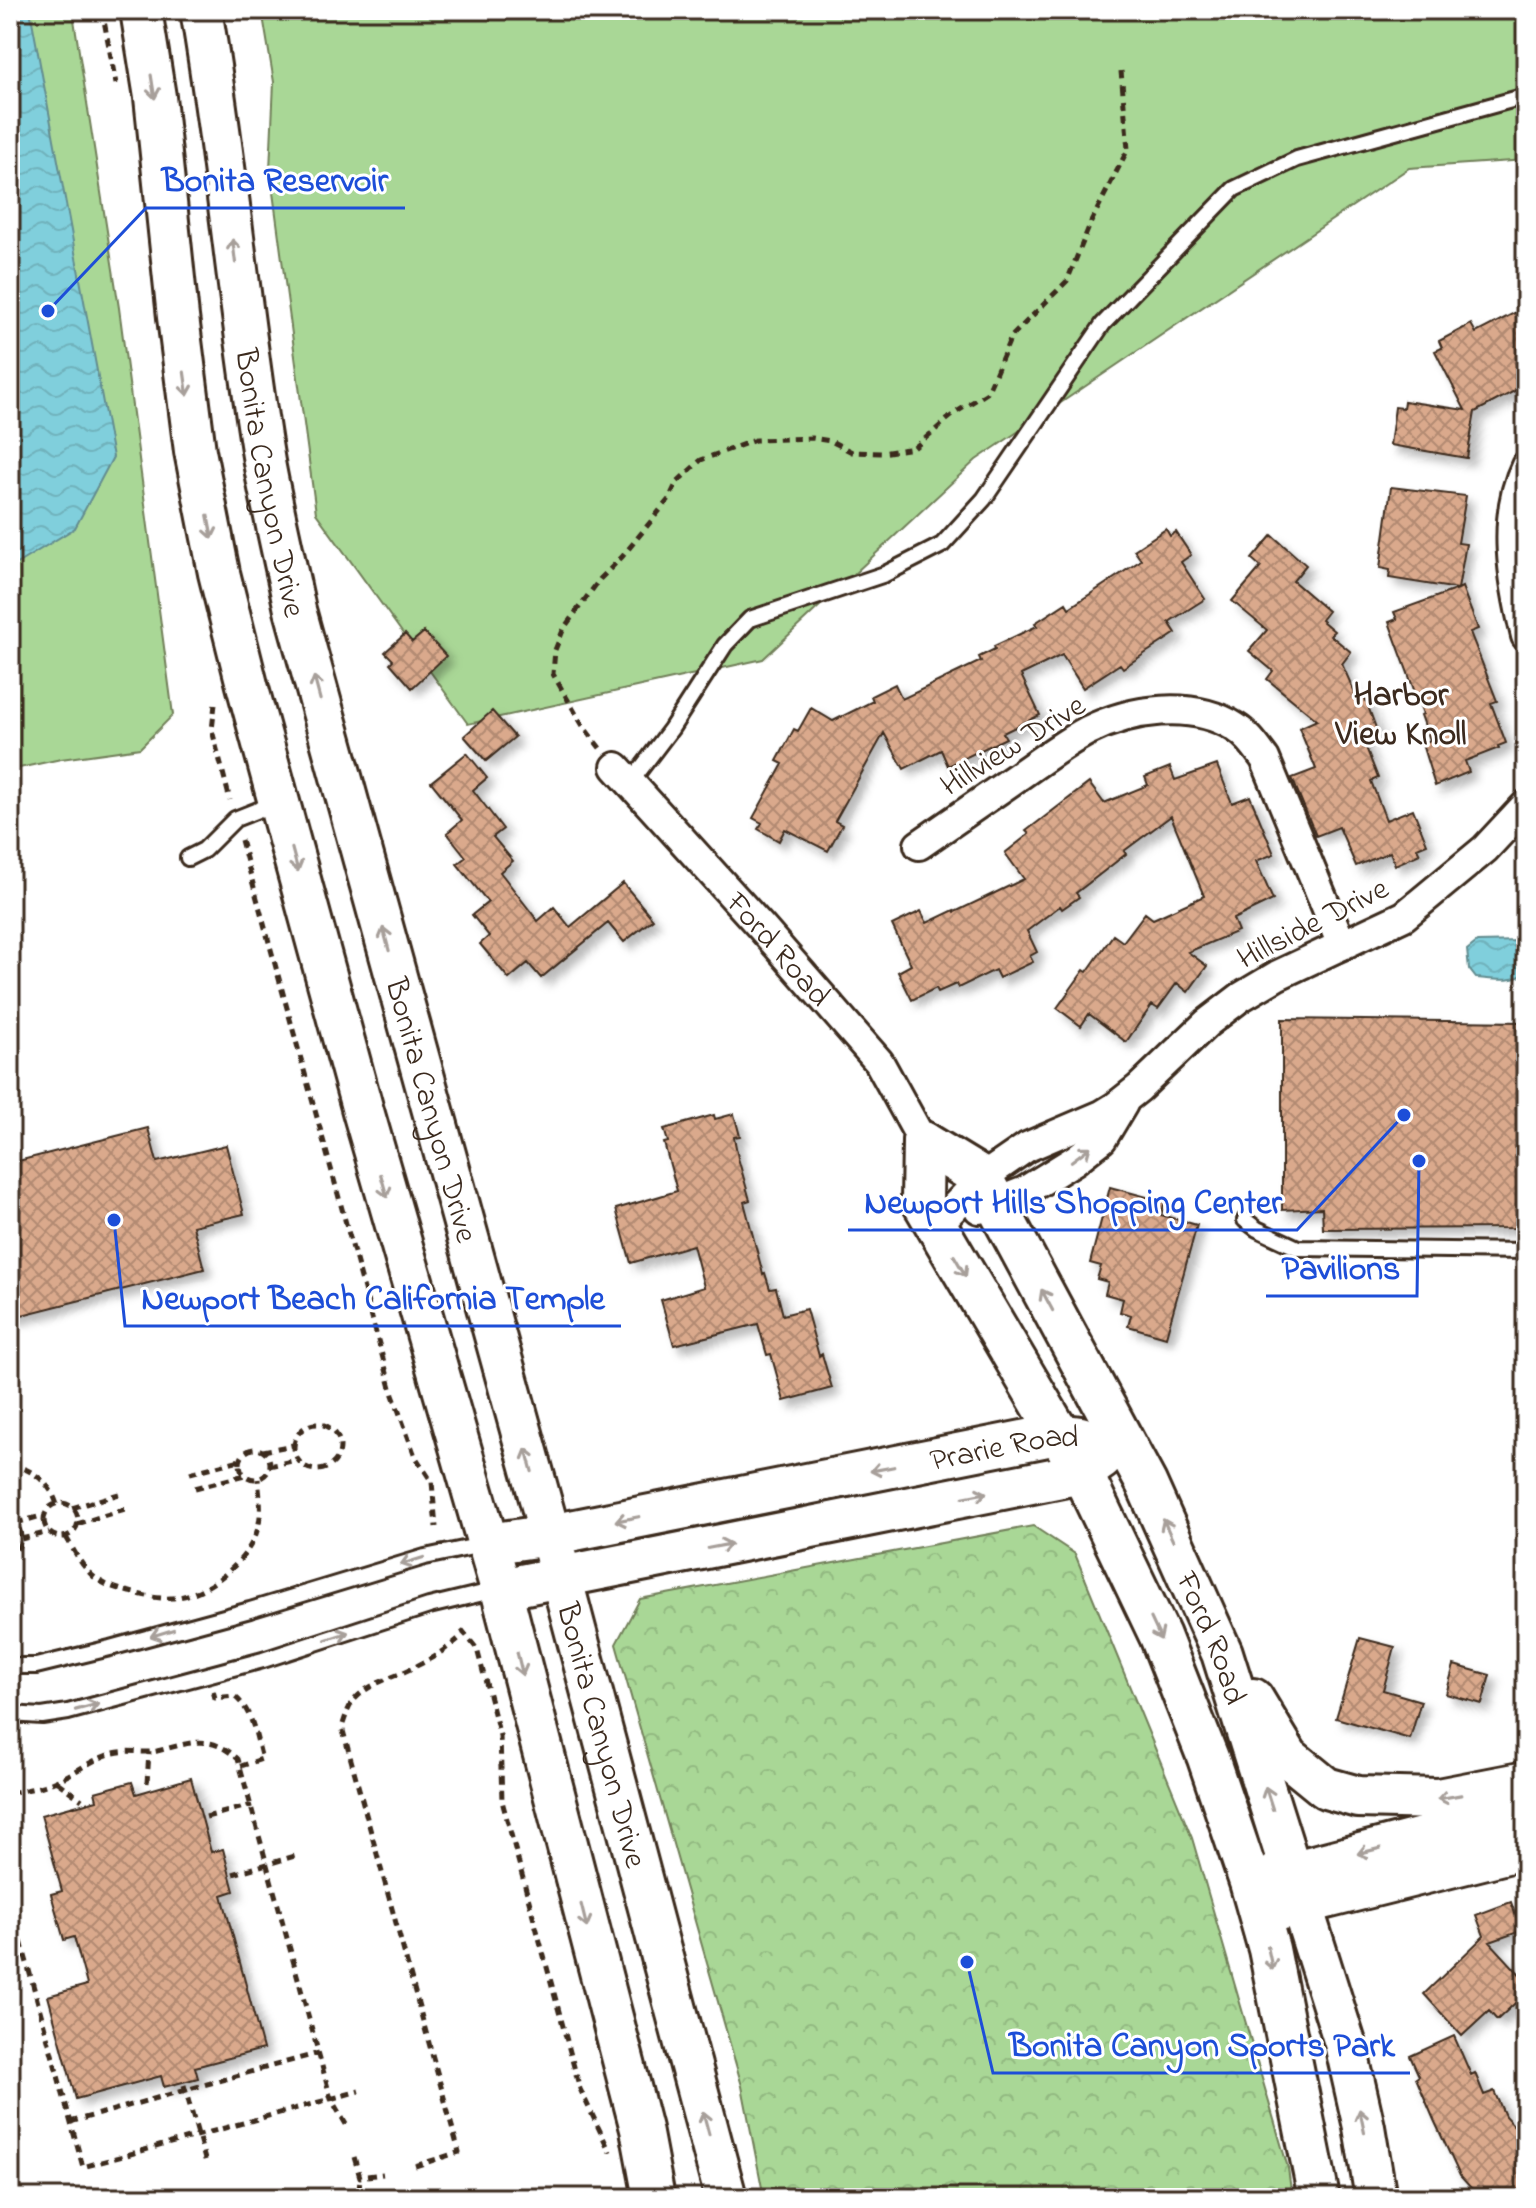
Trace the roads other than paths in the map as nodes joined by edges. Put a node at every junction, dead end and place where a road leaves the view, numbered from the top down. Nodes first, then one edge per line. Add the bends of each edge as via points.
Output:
1 (141, 10) edge
2 (201, 10) edge
3 (1526, 96) edge
4 (1526, 466) edge
5 (1526, 636) edge
6 (623, 775) joint
7 (279, 801) junction
8 (1526, 805) edge
9 (919, 845) dead end
10 (188, 858) dead end
11 (1342, 945) junction
12 (923, 1142) junction
13 (989, 1190) junction
14 (1245, 1220) dead end
15 (937, 1225) junction
16 (1526, 1251) edge
17 (1058, 1434) junction
18 (1124, 1443) junction
19 (1082, 1473) junction
20 (550, 1535) junction
21 (488, 1544) junction
22 (561, 1578) junction
23 (501, 1589) junction
24 (1222, 1653) junction
25 (10, 1666) edge
26 (10, 1714) edge
27 (1526, 1782) edge
28 (1526, 1811) edge
29 (1526, 1848) edge
30 (1297, 1888) junction
31 (1255, 1899) junction
32 (654, 2198) edge
33 (726, 2198) edge
34 (1319, 2198) edge
35 (1376, 2198) edge

1 -> 7 main road, Bonita Canyon Drive via 195,451 219,573
20 -> 2 main road, Bonita Canyon Drive via 295,610 265,464
3 - 6 lane via 1297,159 1234,189 1103,324 984,499 942,545 885,574 750,619 725,645 671,729
4 - 5 street via 1518,482 1511,528
6 - 12 street, Ford Road via 879,1062
7 - 10 lane via 235,819 204,850
7 -> 21 main road, Bonita Canyon Drive
8 - 11 street, Hillside Drive via 1485,849 1404,916
9 - 11 street, Hillview Drive via 1087,731 1147,712 1210,715 1236,727 1265,759
11 - 13 street, Hillside Drive via 1278,975 1207,1023 1127,1097 1102,1139 1025,1191
12 - 13 main road, Ford Road
12 - 15 main road, Ford Road via 922,1201
13 - 15 street, Hillside Drive
18 -> 13 main road, Ford Road
14 - 16 lane via 1298,1248
15 -> 17 main road, Ford Road
17 - 18 main road, Prarie Road
17 - 19 main road, Ford Road
17 -> 20 main road, Prarie Road
18 - 19 main road, Prarie Road
24 -> 18 main road, Ford Road
22 -> 19 main road, Prarie Road
19 -> 31 main road, Ford Road via 1160,1636
20 - 21 main road, Prarie Road
20 - 22 main road, Bonita Canyon Drive
21 - 23 main road, Bonita Canyon Drive
21 -> 25 lane via 425,1557 110,1648 36,1666
22 - 23 main road, Prarie Road
33 -> 22 main road, Bonita Canyon Drive
26 -> 23 lane via 68,1712
23 -> 32 main road, Bonita Canyon Drive via 641,2129
27 -> 24 main road via 1438,1799 1358,1797 1326,1788 1288,1757
30 -> 24 main road, Ford Road
28 -> 30 main road
29 - 30 main road
30 - 31 main road
35 -> 30 main road, Ford Road via 1345,2043
31 -> 34 main road, Ford Road

